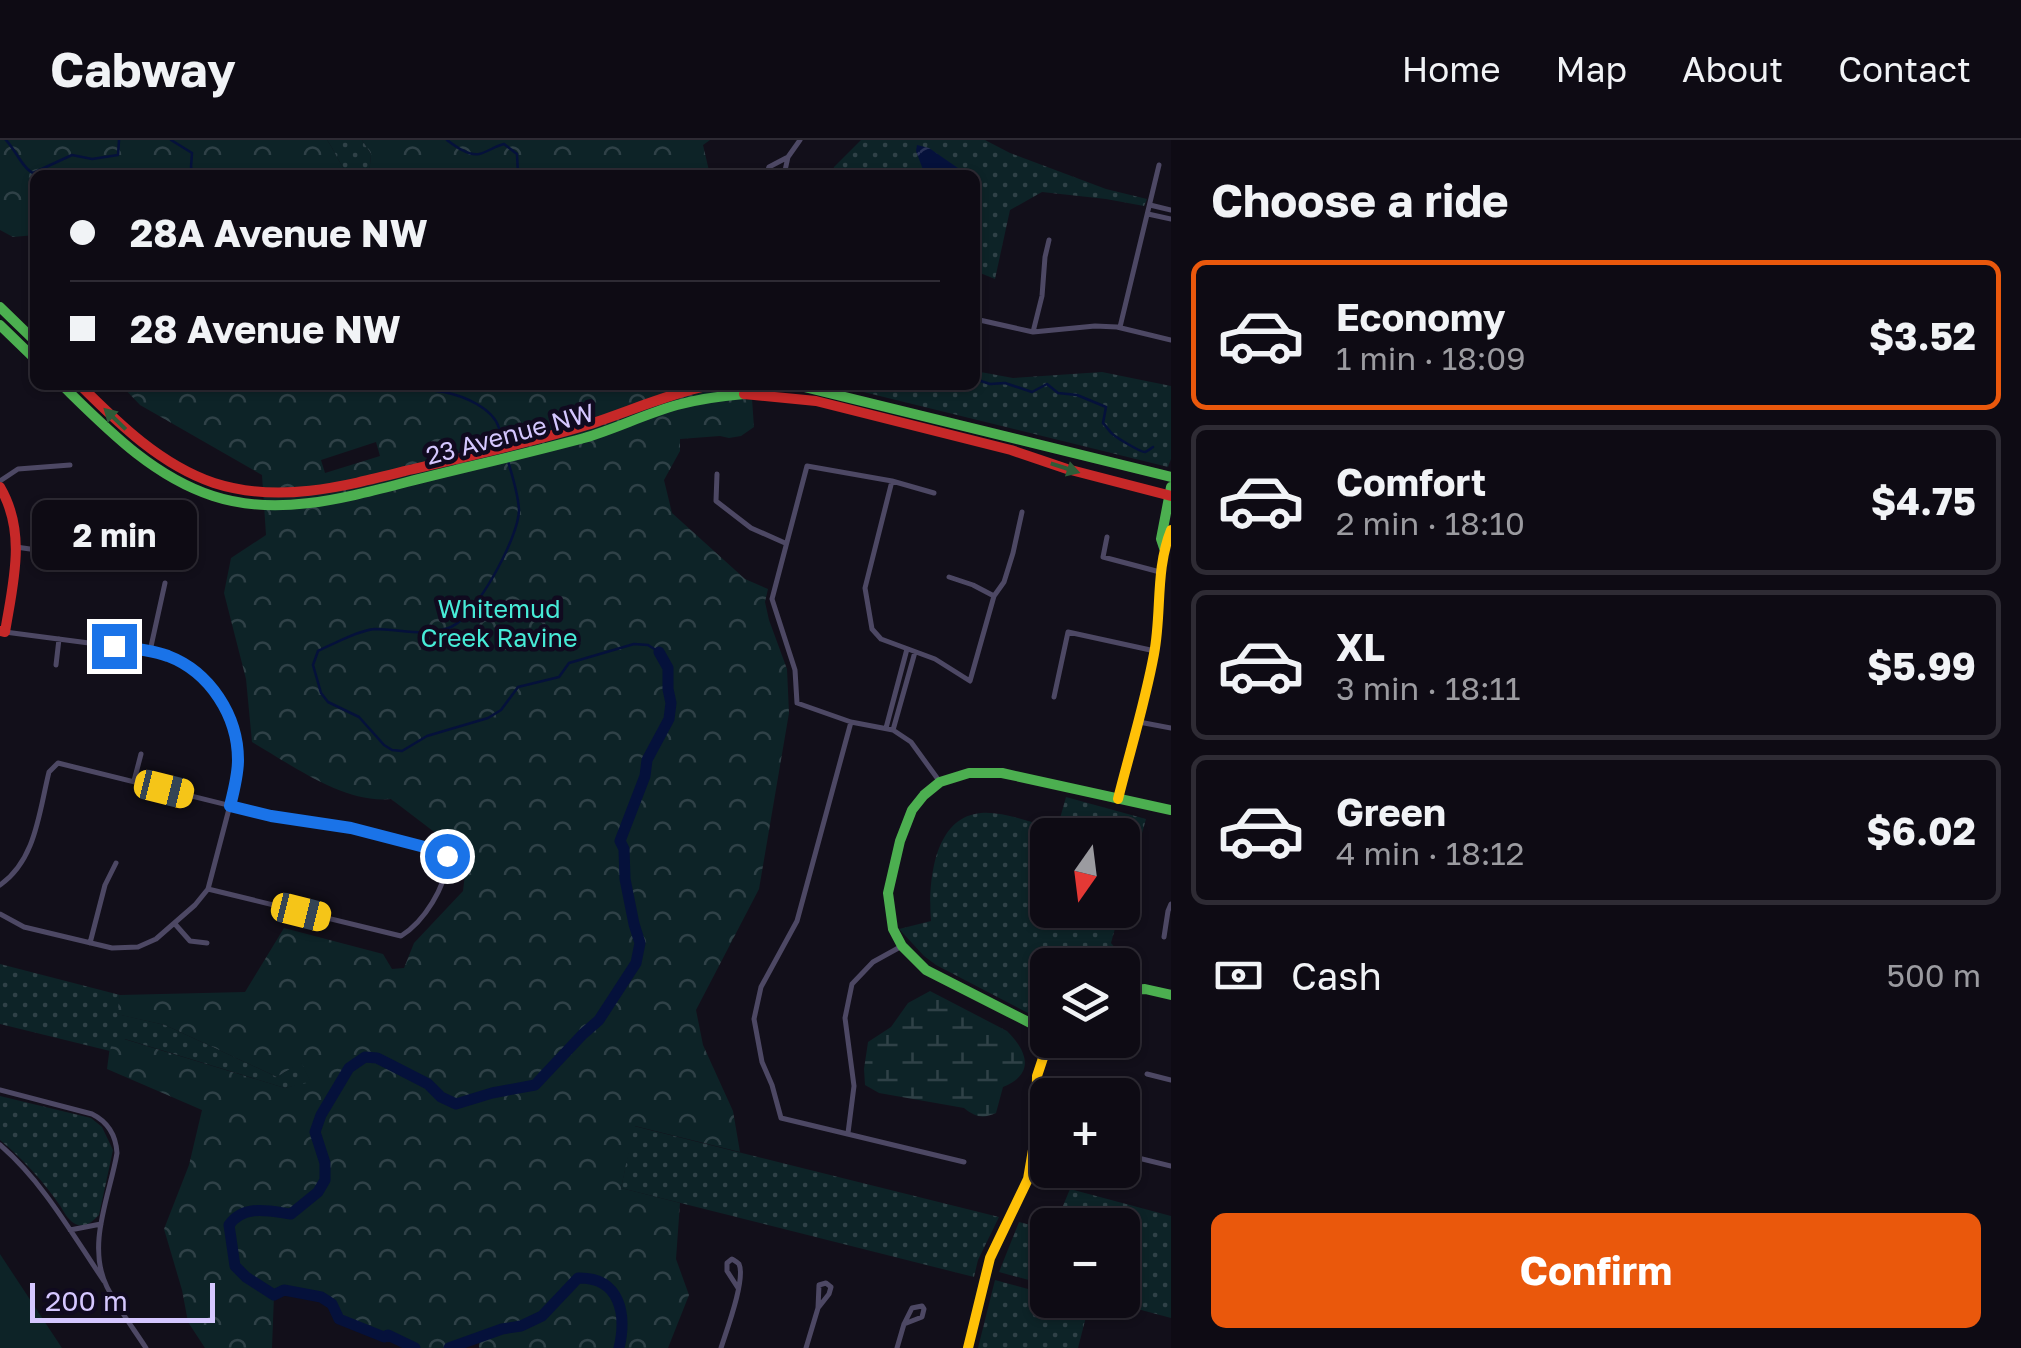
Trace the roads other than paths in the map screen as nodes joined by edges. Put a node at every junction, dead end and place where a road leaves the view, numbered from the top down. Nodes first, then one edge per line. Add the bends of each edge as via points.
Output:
1 (800, 140) edge
2 (788, 157) junction
3 (1159, 165) dead end
4 (767, 170) edge
5 (785, 170) edge
6 (1150, 205) junction
7 (1171, 210) edge
8 (1148, 214) junction
9 (1171, 219) edge
10 (1050, 240) dead end
11 (0, 307) edge
12 (980, 320) edge
13 (0, 325) edge
14 (1120, 328) junction
15 (1033, 332) junction
16 (30, 336) edge
17 (1171, 340) edge
18 (30, 354) edge
19 (67, 390) edge
20 (85, 390) edge
21 (689, 390) edge
22 (816, 390) edge
23 (530, 446) junction
24 (469, 461) junction
25 (70, 465) dead end
26 (717, 474) dead end
27 (1171, 477) edge
28 (892, 481) junction
29 (0, 484) edge
30 (1170, 493) edge
31 (934, 494) dead end
32 (1022, 512) dead end
33 (1171, 530) edge
34 (1107, 537) dead end
35 (785, 543) junction
36 (16, 547) junction
37 (1164, 548) junction
38 (79, 556) dead end
39 (1160, 572) junction
40 (948, 578) dead end
41 (166, 584) dead end
42 (994, 596) junction
43 (3, 632) edge
44 (59, 639) junction
45 (150, 650) junction
46 (911, 650) junction
47 (1155, 650) junction
48 (56, 665) dead end
49 (1054, 697) dead end
50 (851, 722) junction
51 (1139, 722) junction
52 (1171, 728) edge
53 (890, 729) junction
54 (141, 754) dead end
55 (134, 782) junction
56 (940, 782) junction
57 (1118, 799) junction
58 (230, 806) junction
59 (1171, 810) edge
60 (116, 863) dead end
61 (0, 885) edge
62 (208, 888) junction
63 (1171, 904) edge
64 (0, 914) edge
65 (175, 924) junction
66 (1164, 937) dead end
67 (208, 943) dead end
68 (90, 944) junction
69 (902, 946) junction
70 (1140, 989) edge
71 (1171, 994) edge
72 (1030, 1023) edge
73 (1147, 1074) dead end
74 (1171, 1080) edge
75 (0, 1090) edge
76 (848, 1133) junction
77 (0, 1145) edge
78 (1140, 1158) edge
79 (964, 1162) dead end
80 (1171, 1166) edge
81 (1030, 1170) edge
82 (101, 1224) junction
83 (70, 1230) junction
84 (105, 1284) junction
85 (738, 1288) junction
86 (818, 1308) junction
87 (904, 1324) dead end
88 (146, 1348) edge
89 (721, 1348) edge
90 (806, 1348) edge
91 (897, 1348) edge
92 (968, 1348) edge

1 - 2 street
2 - 4 street
2 - 5 street
3 - 6 street
6 - 7 street
6 - 8 street
8 - 9 street
8 - 14 street
10 - 15 street
11 - 16 main road
12 - 15 street
13 - 18 main road
14 - 15 street
14 - 17 street
19 - 24 main road, 23 Avenue NW via 160,471 232,500 319,502
24 -> 20 main road, 23 Avenue NW via 314,492 235,489 166,461
21 - 23 main road, 23 Avenue NW
22 - 27 main road
23 - 24 main road, 23 Avenue NW
23 -> 30 main road, 23 Avenue NW via 587,437 673,406 750,393 798,397
25 - 29 street via 18,469
26 - 35 street via 716,501
28 - 31 street
28 - 35 street via 807,466
28 - 46 street via 865,588 872,629 880,639
29 - 36 main road via 15,515
30 - 37 main road
32 - 42 street via 1014,553
33 - 37 main road
34 - 39 street via 1102,557
35 - 50 street via 772,599 795,670 797,703
36 - 38 street
36 - 43 main road
37 - 39 main road
39 - 47 main road
40 - 42 street
41 - 45 street
42 - 46 street via 970,680
43 - 44 street
44 - 45 street
44 - 48 street
45 - 58 street via 193,670 221,701 238,756
46 - 53 street
47 - 49 street via 1068,632
47 - 51 main road
50 - 53 street
50 - 76 street via 797,921 761,987 754,1019 781,1118
51 - 52 street
51 - 57 main road
53 - 56 street via 911,742
54 - 55 street
55 - 58 street
55 - 61 street via 54,764 26,858
56 - 57 main road via 1002,773
56 - 69 main road via 912,810 892,874 889,912
57 - 59 main road
58 - 62 street
58 - 62 street via 440,851 448,862 440,892 402,936
60 - 68 street via 104,884
62 - 65 street
63 - 66 street
64 - 68 street
65 - 67 street via 190,941
65 - 68 street via 138,947
69 - 72 main road via 926,970
69 - 76 street via 852,984 845,1018 854,1086
70 - 71 main road
73 - 74 street
75 - 82 street via 85,1112 107,1126 117,1153
76 - 79 street
77 - 83 street via 37,1182
78 - 80 street
81 - 92 main road via 990,1258
82 - 83 street
82 - 84 street
83 - 84 street
84 - 88 street
85 - 85 street via 726,1267 732,1259 740,1267
85 - 89 street
86 - 86 street via 831,1291 826,1283 819,1285
86 - 90 street
87 - 91 street

